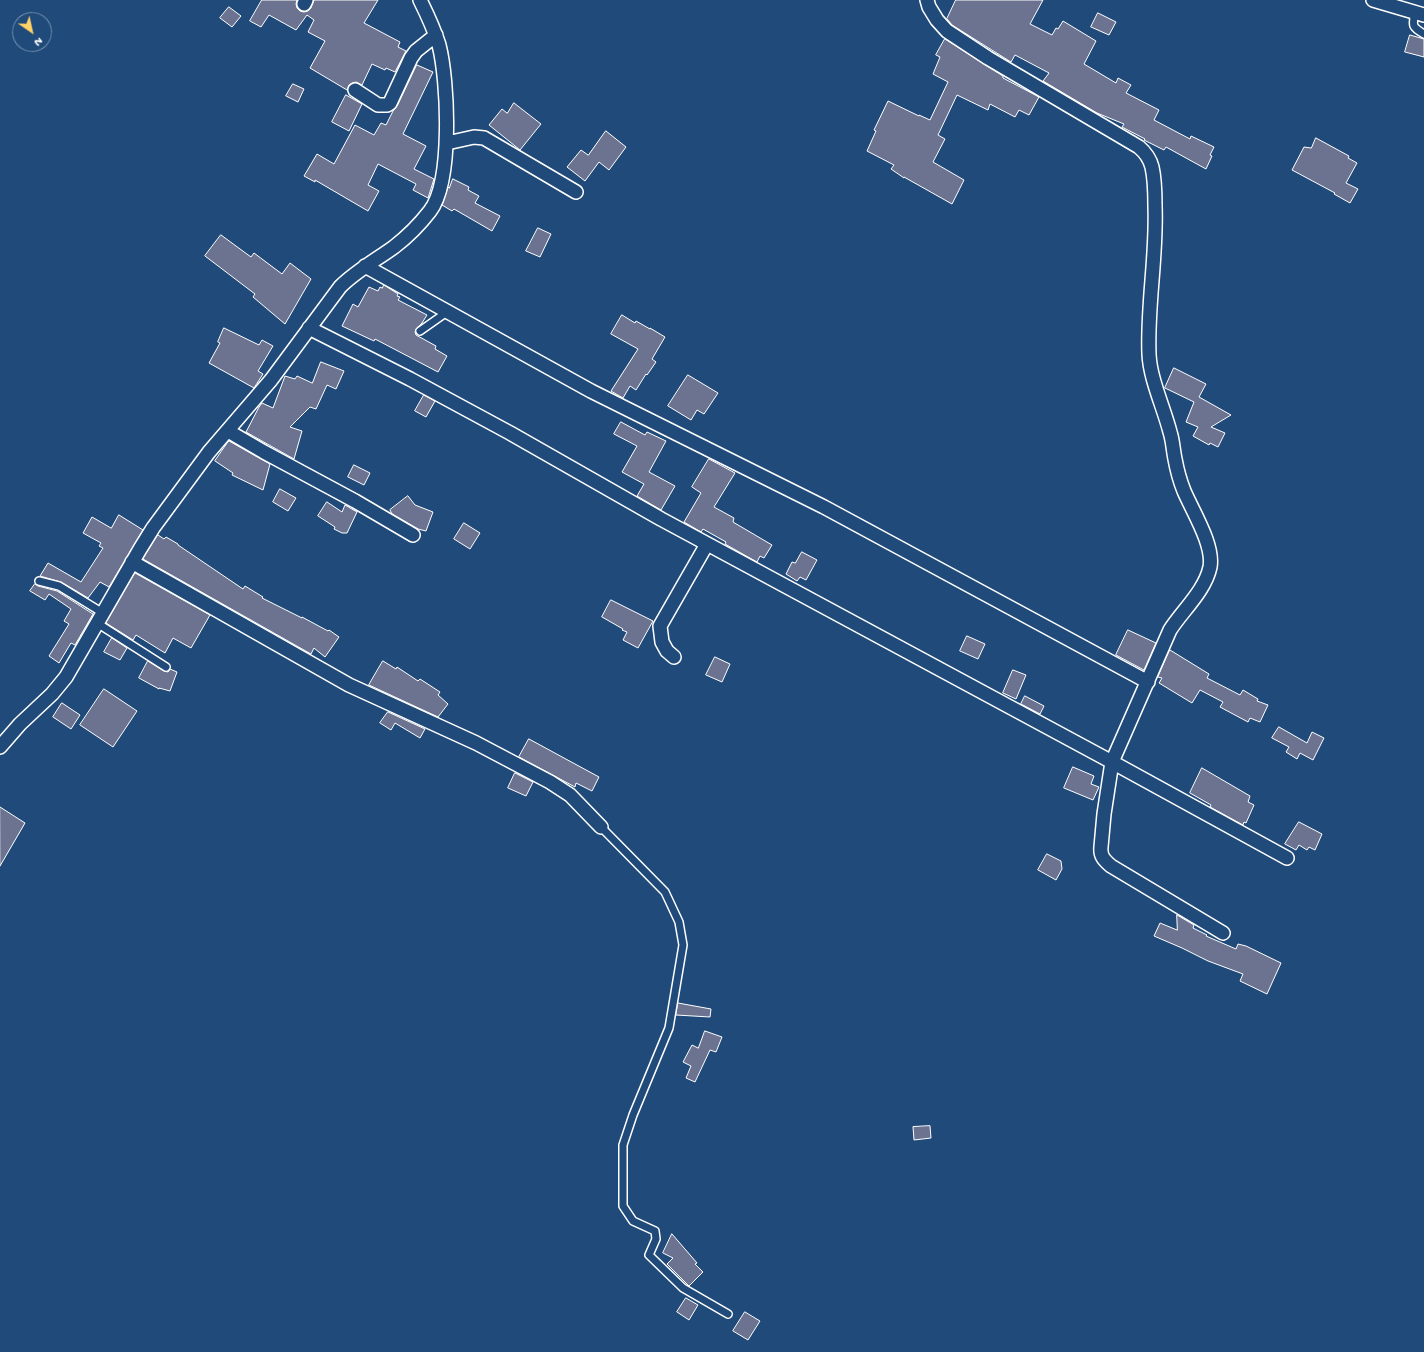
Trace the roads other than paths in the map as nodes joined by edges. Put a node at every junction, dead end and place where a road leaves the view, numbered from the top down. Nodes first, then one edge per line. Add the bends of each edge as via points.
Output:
1 (420, 0) edge
2 (927, 0) edge
3 (1373, 0) edge
4 (1420, 14) edge
5 (1424, 34) edge
6 (436, 35) junction
7 (355, 90) dead end
8 (447, 143) junction
9 (576, 192) dead end
10 (365, 266) junction
11 (447, 312) junction
12 (309, 328) junction
13 (420, 331) dead end
14 (228, 431) junction
15 (413, 535) dead end
16 (707, 544) junction
17 (132, 562) junction
18 (39, 581) dead end
19 (100, 618) junction
20 (674, 657) dead end
21 (166, 666) dead end
22 (1148, 682) junction
23 (0, 747) edge
24 (1112, 762) junction
25 (601, 827) joint
26 (1287, 858) dead end
27 (1224, 933) dead end
28 (728, 1314) dead end

1 - 6 street
2 - 22 street via 937,20 947,31 988,58 1140,147 1152,168 1156,226 1149,356 1179,476 1211,554 1210,568 1204,581 1170,630
3 - 4 street
4 - 5 lane via 1413,24
6 - 7 street via 411,58 390,103 378,105
6 - 8 street via 441,56
8 - 9 street via 474,137 484,138
8 - 10 street via 442,180 431,210 395,246
10 - 11 street
10 - 12 street via 340,287
11 - 13 lane
11 - 22 street via 591,391 824,507
12 - 14 street via 271,380
12 - 16 street via 510,433
14 - 15 street
14 - 17 street via 183,486
16 - 20 street via 660,626 662,642
16 - 24 street
17 - 19 street
17 - 25 street via 349,685 476,743 550,782 570,795
18 - 19 lane via 59,586
19 - 21 lane
19 - 23 street via 66,677
22 - 24 street
24 - 26 street
24 - 27 street via 1101,847 1104,860 1110,866
25 - 28 lane via 665,892 679,922 683,945 669,1028 624,1145 623,1206 633,1221 655,1231 656,1239 649,1255 683,1288

